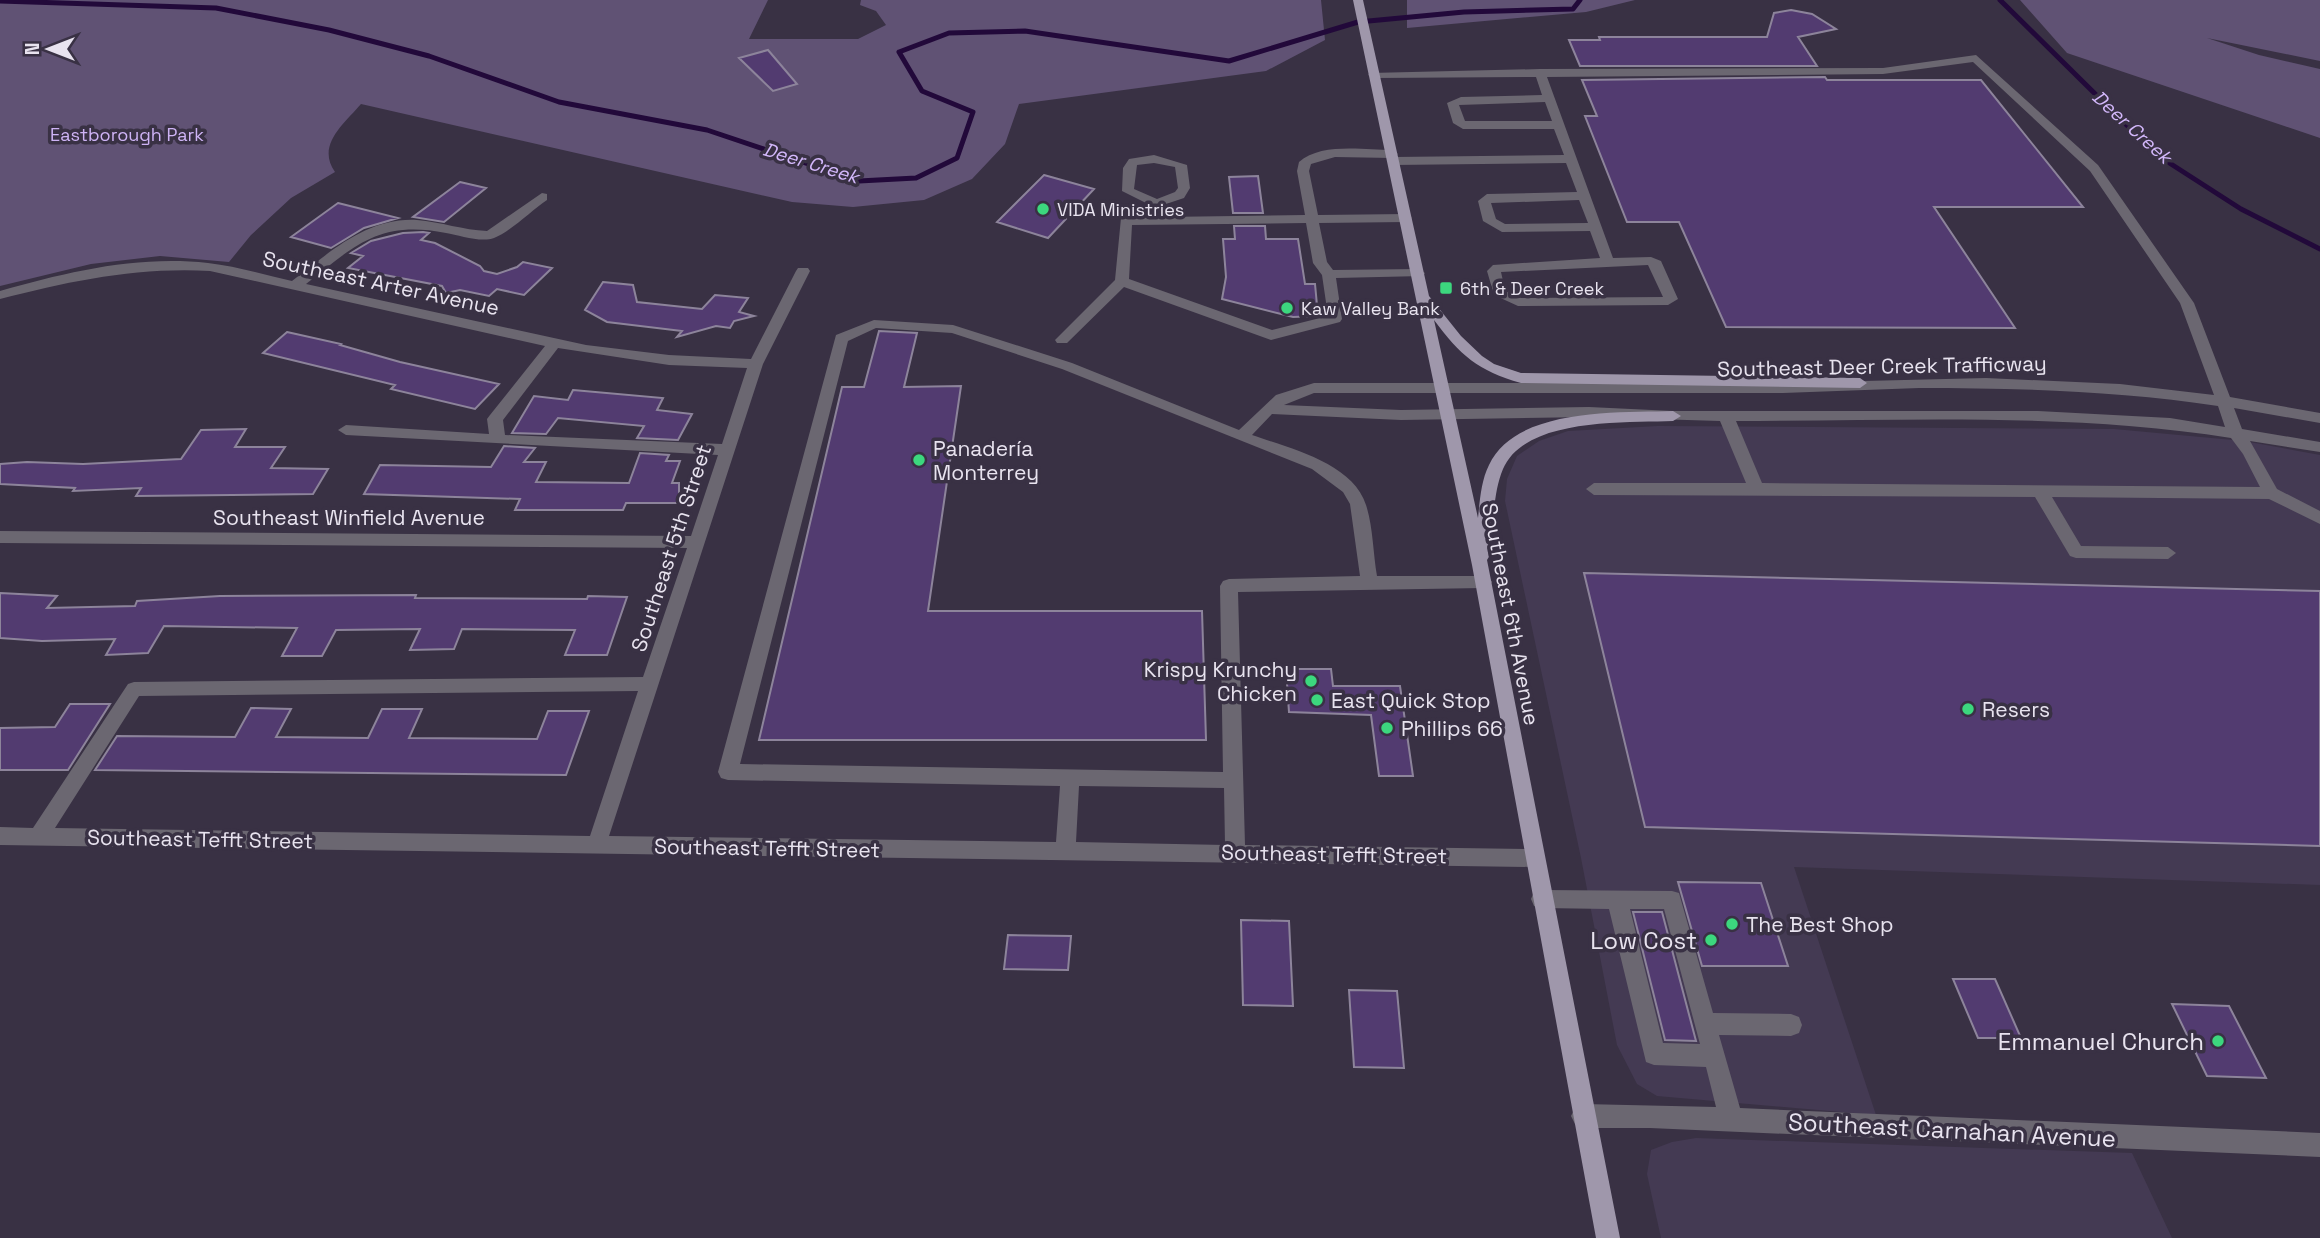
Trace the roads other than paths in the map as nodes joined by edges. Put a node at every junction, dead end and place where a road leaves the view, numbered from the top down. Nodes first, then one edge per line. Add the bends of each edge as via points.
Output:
1 (1358, 0) edge
2 (1540, 72) junction
3 (1374, 75) junction
4 (1549, 98) junction
5 (1559, 125) junction
6 (1392, 158) junction
7 (1571, 159) junction
8 (1584, 196) junction
9 (542, 197) dead end
10 (1156, 203) junction
11 (1406, 218) junction
12 (1311, 219) junction
13 (1157, 220) junction
14 (1596, 227) junction
15 (1608, 262) junction
16 (803, 271) dead end
17 (1418, 273) junction
18 (1329, 274) junction
19 (1122, 281) junction
20 (293, 287) junction
21 (0, 295) edge
22 (1423, 295) junction
23 (1062, 340) dead end
24 (555, 343) junction
25 (755, 364) junction
26 (1860, 383) junction
27 (1441, 388) junction
28 (2222, 400) junction
29 (1270, 409) junction
30 (1447, 414) junction
31 (1673, 416) junction
32 (1726, 416) junction
33 (2320, 418) edge
34 (346, 430) dead end
35 (2235, 432) junction
36 (1242, 437) junction
37 (498, 440) junction
38 (2320, 447) edge
39 (727, 450) junction
40 (1594, 489) dead end
41 (1756, 489) junction
42 (2040, 491) junction
43 (2271, 492) junction
44 (2320, 518) edge
45 (0, 537) edge
46 (698, 542) junction
47 (2168, 553) dead end
48 (1482, 574) junction
49 (1369, 582) junction
50 (650, 684) junction
51 (1070, 778) junction
52 (1233, 780) junction
53 (0, 836) edge
54 (38, 837) junction
55 (596, 846) junction
56 (1066, 851) junction
57 (1236, 853) junction
58 (1534, 858) junction
59 (1541, 899) junction
60 (1617, 899) junction
61 (1706, 1024) junction
62 (1791, 1025) dead end
63 (1715, 1056) junction
64 (1583, 1116) junction
65 (1731, 1119) junction
66 (2320, 1145) edge
67 (1608, 1238) edge

1 - 3 main road, Southeast 6th Avenue
2 - 3 street
2 - 4 street
2 - 28 street via 1883,71 1976,58 2094,168 2186,303
3 - 6 main road, Southeast 6th Avenue
4 - 5 street
4 - 5 street via 1453,103 1463,125
5 - 7 street
6 - 7 street
6 - 11 main road, Southeast 6th Avenue
6 - 12 street via 1329,155 1305,162
7 - 8 street
8 - 14 street
8 - 14 street via 1492,197 1484,201 1490,221 1502,228
9 - 20 street via 490,235 418,224 373,231
10 - 10 street via 1180,195 1184,188 1181,165 1154,159 1133,162 1128,191
10 - 13 street
11 - 12 street
11 - 17 main road, Southeast 6th Avenue
12 - 13 street
12 - 18 street via 1320,263
13 - 19 street via 1126,221
14 - 15 street
15 - 15 street via 1651,261 1671,299 1518,302 1499,292 1494,271 1505,266
16 - 25 street, Southeast 5th Street
17 - 18 street
17 - 22 main road, Southeast 6th Avenue
18 - 19 street via 1335,319 1271,335
19 - 23 street
20 - 21 street, Southeast Arter Avenue via 210,267 160,264 74,274
20 - 24 street, Southeast Arter Avenue
22 - 26 main road via 1467,354 1509,376
22 - 27 main road, Southeast 6th Avenue
24 - 25 street, Southeast Arter Avenue via 627,355
24 - 37 street via 495,419
25 - 39 street, Southeast 5th Street
26 - 27 street, Southeast Deer Creek Trafficway via 1783,388
26 - 28 street, Southeast Deer Creek Trafficway via 2115,387
27 - 29 street, Southeast Deer Creek Trafficway via 1314,388 1293,391
27 - 30 main road, Southeast 6th Avenue
28 - 33 street, Southeast Deer Creek Trafficway
28 - 35 street
29 - 30 street
29 - 36 street, Southeast Deer Creek Trafficway
30 - 31 street
30 - 48 main road, Southeast 6th Avenue
31 - 32 street
31 - 48 main road via 1553,426 1517,441 1495,467
32 - 35 street via 2038,416 2122,419
32 - 41 street
34 - 37 street
35 - 38 street
35 - 43 street
36 - 49 street via 1318,465 1349,488 1357,505
36 - 51 street via 1067,366 953,329 874,324 841,338 728,772
37 - 39 street
39 - 46 street, Southeast 5th Street
40 - 41 street
41 - 42 street
42 - 43 street
42 - 47 street via 2076,552
43 - 44 street
45 - 46 street, Southeast Winfield Avenue
46 - 50 street, Southeast 5th Street
48 - 49 street
48 - 58 main road, Southeast 6th Avenue
49 - 52 street via 1229,586
50 - 54 street via 134,689
50 - 55 street, Southeast 5th Street
51 - 52 street
51 - 56 street
52 - 57 street
53 - 54 street, Southeast Tefft Street
54 - 55 street, Southeast Tefft Street
55 - 56 street, Southeast Tefft Street
56 - 57 street, Southeast Tefft Street
57 - 58 street, Southeast Tefft Street
58 - 59 main road, Southeast 6th Avenue
59 - 60 street
59 - 64 main road, Southeast 6th Avenue
60 - 61 street via 1672,901
60 - 63 street via 1654,1054
61 - 62 street
61 - 63 street
63 - 65 street
64 - 65 street, Southeast Carnahan Avenue
64 - 67 main road, Southeast 6th Avenue
65 - 66 street, Southeast Carnahan Avenue

